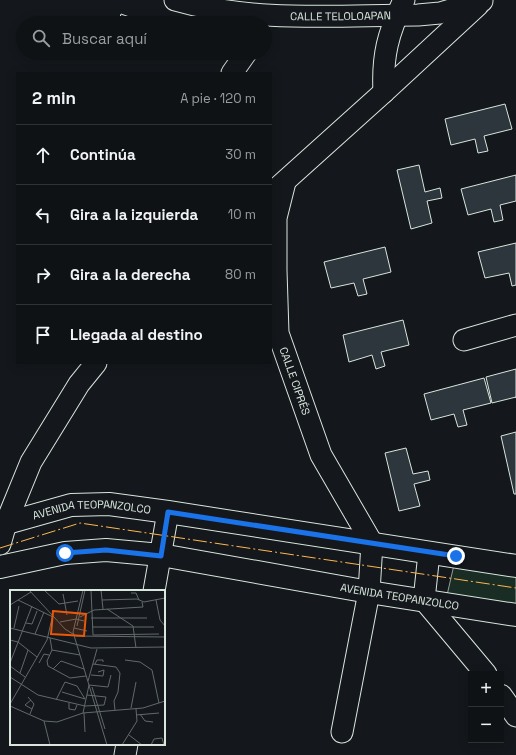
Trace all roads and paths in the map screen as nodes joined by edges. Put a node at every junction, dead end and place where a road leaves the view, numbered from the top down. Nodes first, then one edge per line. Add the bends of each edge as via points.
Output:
1 (175, 0) edge
2 (482, 1) edge
3 (400, 8) edge
4 (244, 16) edge
5 (272, 21) edge
6 (241, 60) edge
7 (233, 72) edge
8 (384, 92) junction
9 (278, 188) edge
10 (516, 325) edge
11 (464, 340) dead end
12 (95, 364) edge
13 (168, 512) junction
14 (3, 524) edge
15 (372, 543) junction
16 (0, 544) edge
17 (429, 553) junction
18 (161, 556) junction
19 (516, 566) edge
20 (0, 567) edge
21 (154, 590) edge
22 (369, 592) junction
23 (424, 600) junction
24 (516, 615) edge
25 (483, 671) edge
26 (504, 699) edge
27 (516, 716) edge
28 (342, 732) dead end
29 (127, 745) edge
30 (126, 755) edge

1 - 4 street, CALLE TELOLOAPAN
2 - 3 street, CALLE TELOLOAPAN via 418,15
2 - 8 street
3 - 5 street, CALLE TELOLOAPAN
3 - 8 street via 389,34 385,54
6 - 7 street
8 - 9 street
9 - 15 street, CALLE CIPRÉS via 278,333 321,455
10 - 11 street
12 - 14 street via 79,384 31,462
13 - 14 main road, AVENIDA TEOPANZOLCO via 110,504 71,505
13 - 15 main road, AVENIDA TEOPANZOLCO
13 - 18 street
14 - 16 street
15 - 17 main road, AVENIDA TEOPANZOLCO
15 - 22 street
17 - 19 main road, AVENIDA TEOPANZOLCO
17 - 23 street
18 - 20 main road, AVENIDA TEOPANZOLCO via 106,550 65,553
18 - 21 street
18 - 22 main road, AVENIDA TEOPANZOLCO
22 - 23 main road, AVENIDA TEOPANZOLCO
22 - 28 street
23 - 24 main road, AVENIDA TEOPANZOLCO
23 - 25 street
26 - 27 street
29 - 30 street

